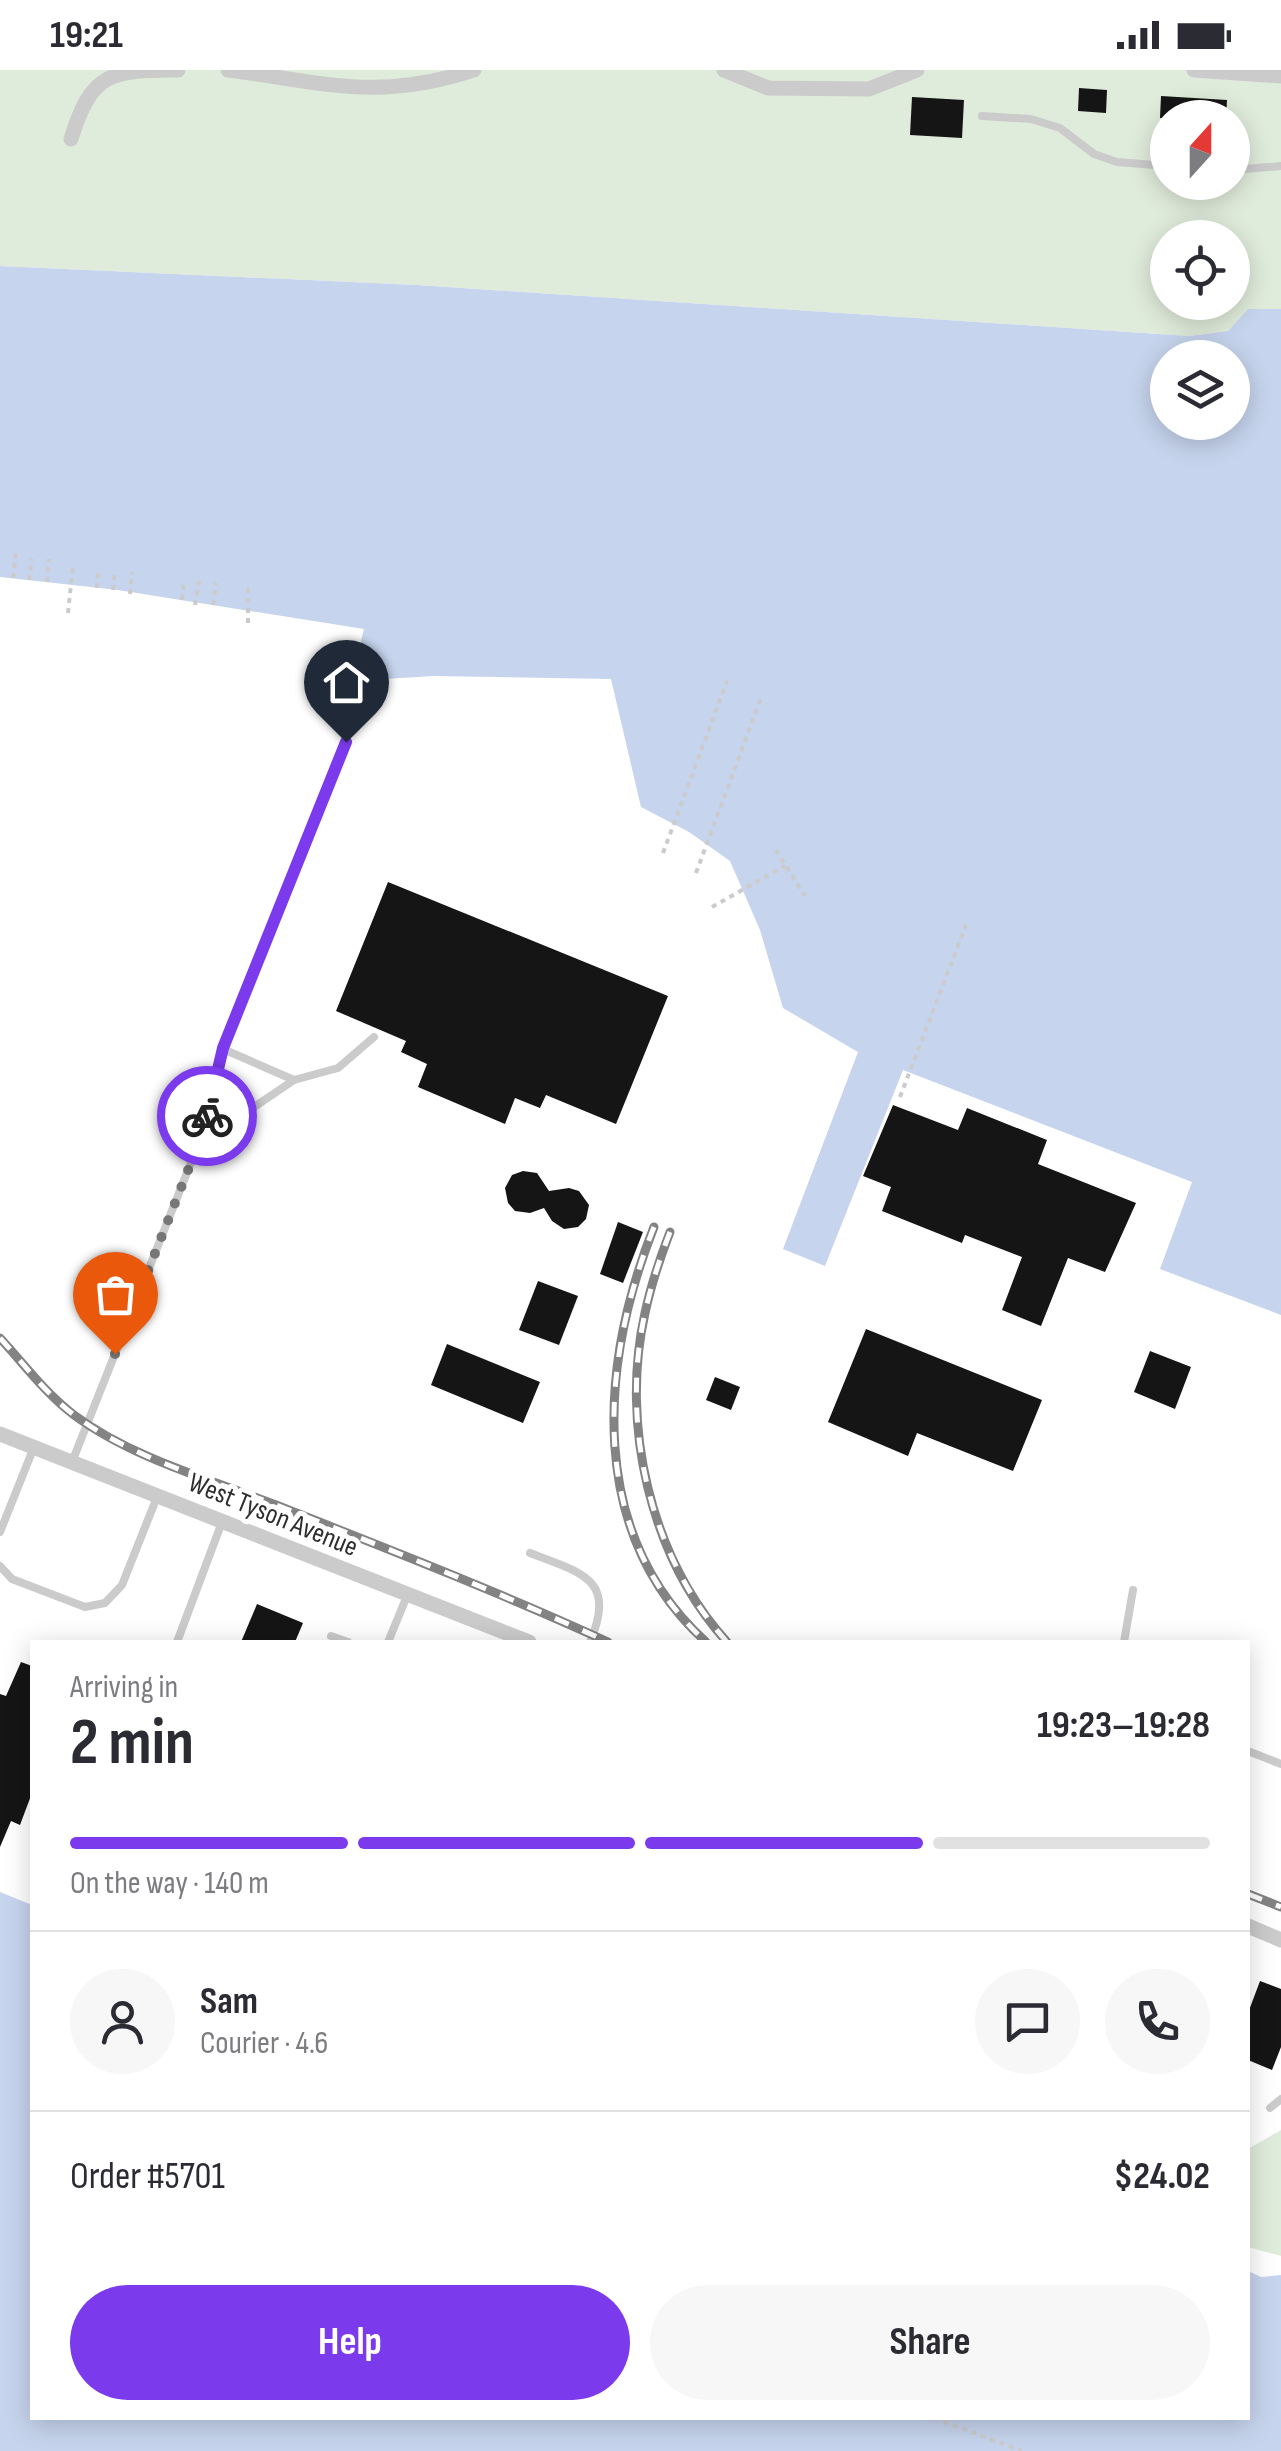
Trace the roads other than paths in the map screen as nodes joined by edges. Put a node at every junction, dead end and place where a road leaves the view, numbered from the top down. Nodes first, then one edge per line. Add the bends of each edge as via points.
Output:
1 (178, 70) edge
2 (228, 70) edge
3 (377, 70) edge
4 (474, 70) edge
5 (724, 70) edge
6 (818, 70) edge
7 (917, 70) edge
8 (1194, 70) edge
9 (1281, 76) edge
10 (378, 88) junction
11 (818, 88) junction
12 (982, 116) dead end
13 (71, 139) dead end
14 (1150, 165) edge
15 (1281, 166) edge
16 (1250, 169) edge
17 (346, 742) dead end
18 (374, 1037) dead end
19 (223, 1048) junction
20 (294, 1080) junction
21 (202, 1135) junction
22 (0, 1434) edge
23 (34, 1447) junction
24 (72, 1462) junction
25 (157, 1496) junction
26 (222, 1522) junction
27 (0, 1532) edge
28 (530, 1553) dead end
29 (0, 1566) edge
30 (1133, 1590) dead end
31 (407, 1594) junction
32 (330, 1636) dead end
33 (178, 1640) edge
34 (342, 1640) edge
35 (389, 1640) edge
36 (524, 1640) edge
37 (591, 1640) edge
38 (1124, 1640) edge
39 (1250, 1752) edge
40 (1281, 1764) edge
41 (1250, 1927) edge
42 (1281, 1940) edge
43 (1281, 2099) edge
44 (1270, 2108) dead end

1 - 13 street via 122,71 96,86
2 - 10 street
3 - 10 street
4 - 10 street via 411,88
5 - 11 street via 768,88
6 - 11 street
7 - 11 street via 868,89
8 - 9 street
12 - 14 lane via 1031,119 1060,128 1094,154
15 - 16 lane
17 - 19 lane
18 - 20 lane via 338,1068
19 - 20 lane
19 - 21 lane
20 - 21 lane
21 - 24 lane
22 - 23 street, West Tyson Avenue
23 - 24 street, West Tyson Avenue
23 - 27 lane
24 - 25 street, West Tyson Avenue
25 - 26 street, West Tyson Avenue
25 - 29 lane via 122,1585 105,1603 85,1608 12,1579
26 - 31 street, West Tyson Avenue
26 - 33 lane
28 - 37 lane via 586,1575 598,1590 600,1620
30 - 38 lane
31 - 35 lane
31 - 36 street, West Tyson Avenue
32 - 34 lane
39 - 40 lane
41 - 42 street
43 - 44 lane

